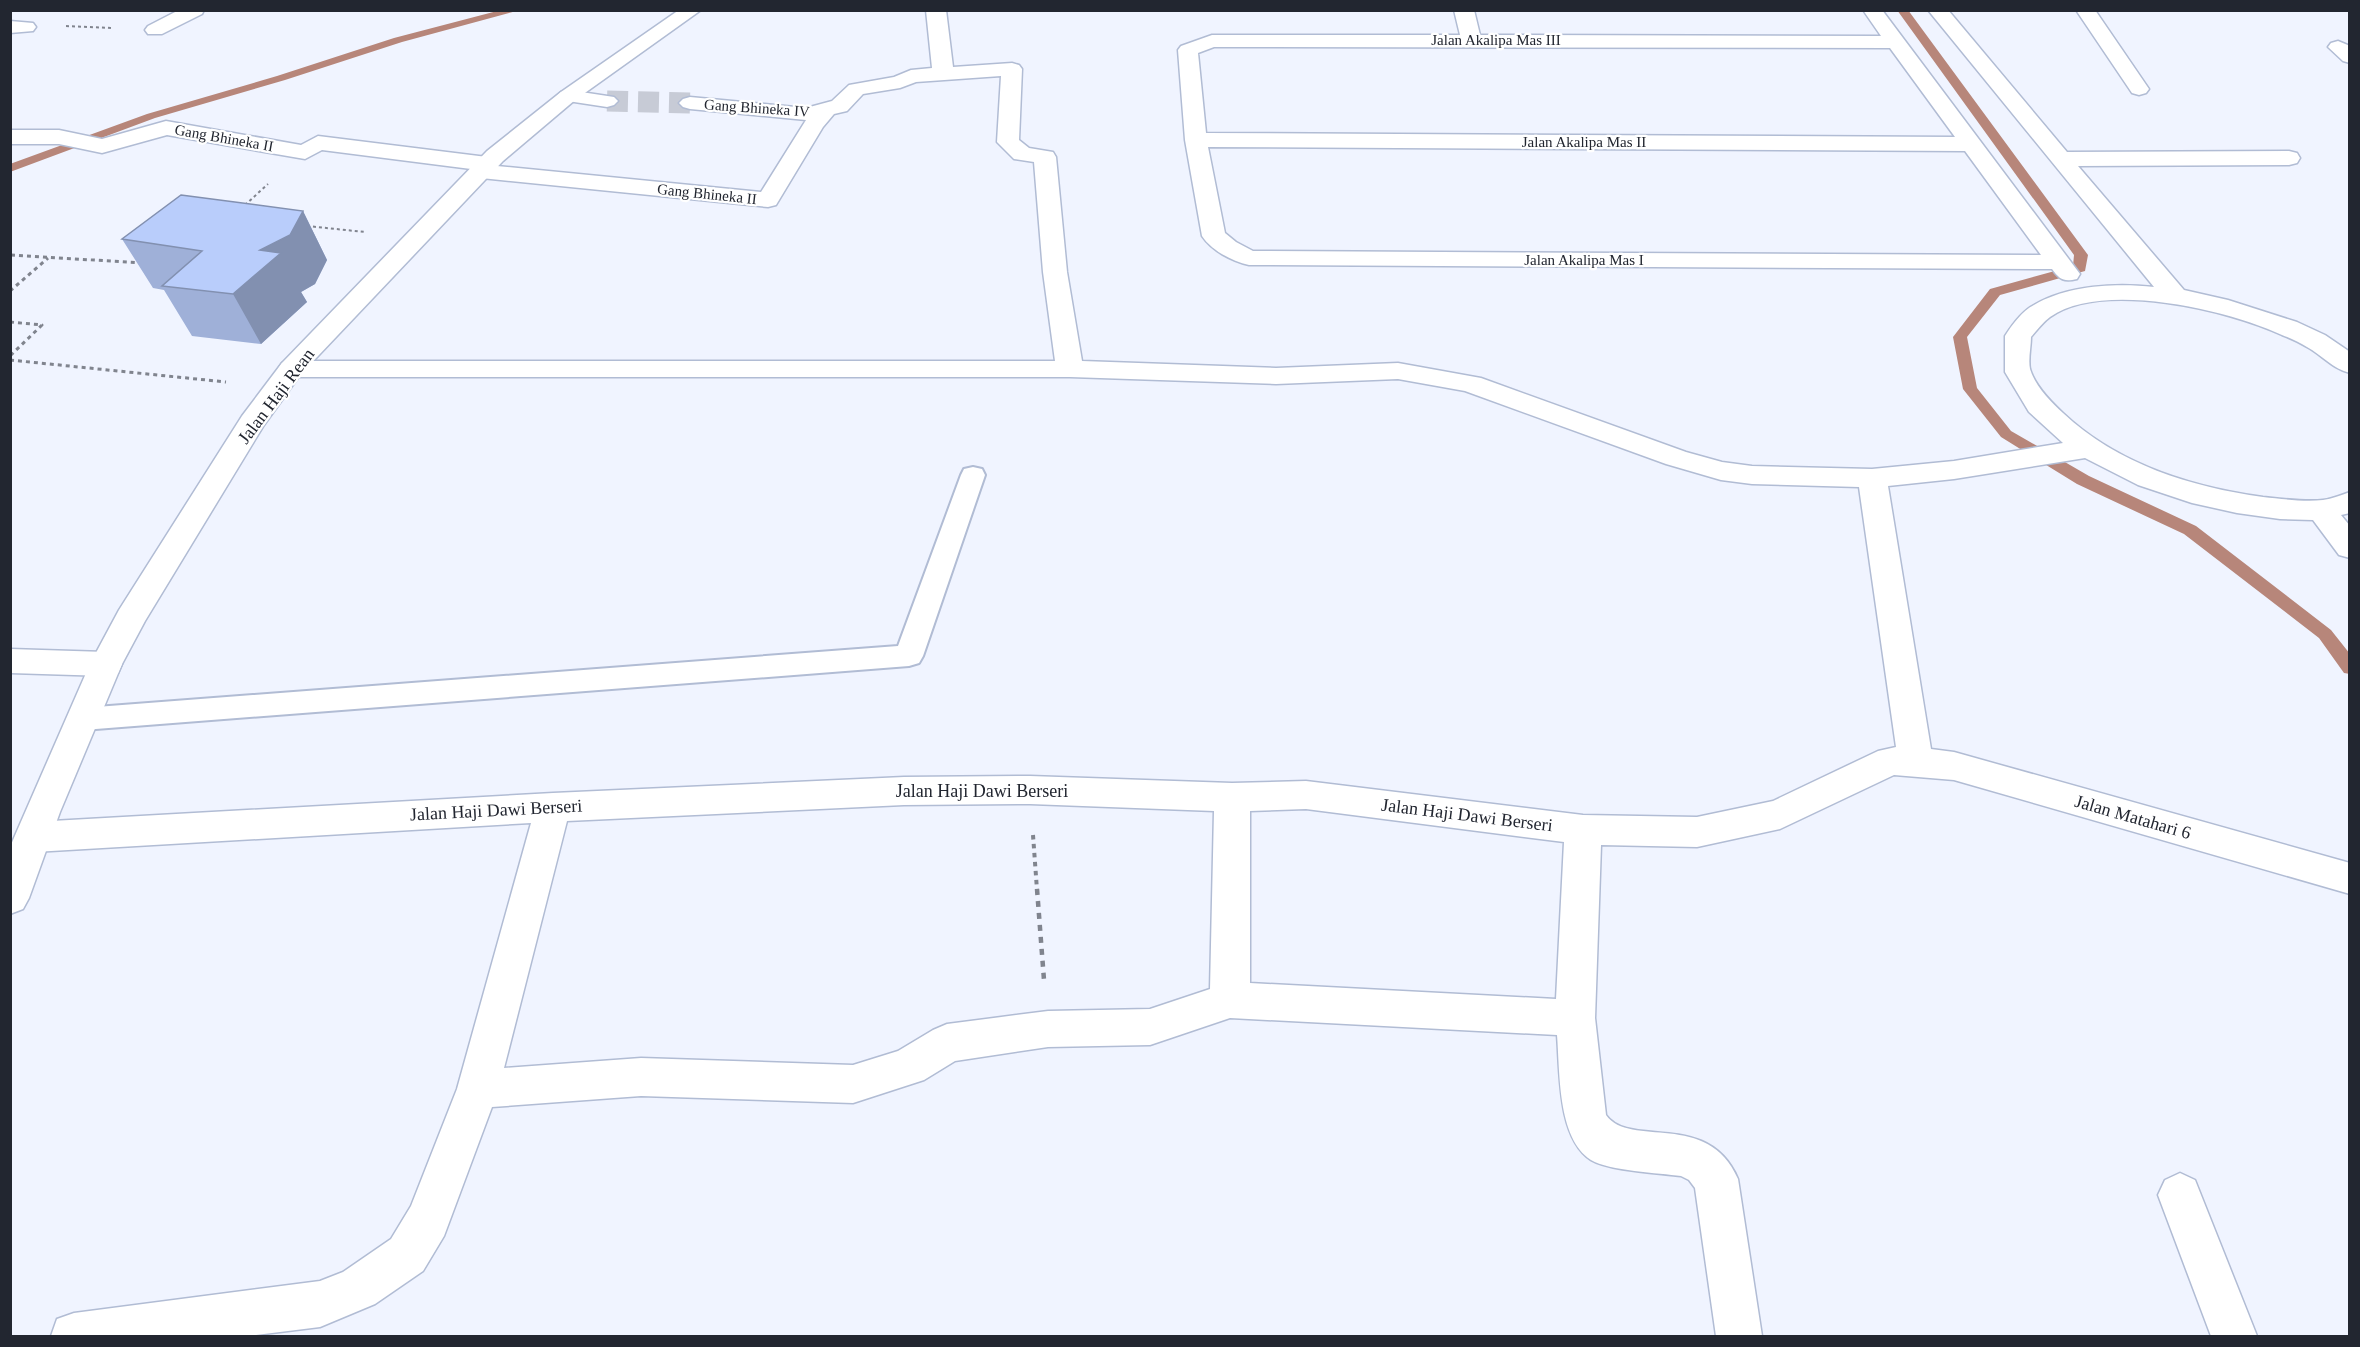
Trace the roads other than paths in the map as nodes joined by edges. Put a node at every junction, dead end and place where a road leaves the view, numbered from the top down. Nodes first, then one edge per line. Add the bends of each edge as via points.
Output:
1 (195, 10) edge
2 (692, 10) edge
3 (936, 10) edge
4 (1464, 10) edge
5 (1872, 10) edge
6 (1937, 10) edge
7 (2085, 10) edge
8 (155, 30) road end
9 (1472, 39) junction
10 (1896, 42) junction
11 (943, 72) junction
12 (2139, 89) dead end
13 (568, 96) junction
14 (607, 101) tunnel mouth
15 (690, 103) tunnel mouth
16 (825, 111) junction
17 (10, 137) edge
18 (1196, 140) junction
19 (1971, 144) junction
20 (2289, 158) dead end
21 (2062, 159) junction
22 (484, 168) junction
23 (2059, 262) junction
24 (2086, 296) junction
25 (2175, 296) junction
26 (2349, 365) edge
27 (1070, 369) junction
28 (285, 378) junction
29 (2077, 450) junction
30 (973, 475) dead end
31 (1872, 478) junction
32 (2349, 502) edge
33 (2320, 510) junction
34 (2349, 548) edge
35 (10, 661) edge
36 (106, 664) junction
37 (83, 718) junction
38 (1915, 761) junction
39 (1232, 797) junction
40 (552, 807) junction
41 (1583, 830) junction
42 (34, 837) junction
43 (2349, 882) edge
44 (10, 898) edge
45 (1230, 1000) junction
46 (1575, 1018) junction
47 (478, 1089) junction
48 (2180, 1195) dead end
49 (74, 1336) edge
50 (1739, 1336) edge
51 (2234, 1336) edge

1 - 8 street
2 - 13 street, Jalan Haji Rean
3 - 11 street
4 - 9 street
5 - 10 street
6 - 21 street
7 - 12 street
9 - 10 street, Jalan Akalipa Mas III
9 - 18 street, Jalan Akalipa Mas III via 1212,41 1198,45 1188,50
10 - 19 street
11 - 16 street, Gang Bhineka II via 911,75 900,82 856,89 839,106
11 - 27 street, Gang Bhineka II via 1012,69 1008,142 1022,154 1045,157 1055,272
13 - 14 street
13 - 22 street, Jalan Haji Rean
15 - 16 street, Gang Bhineka IV via 806,114
16 - 22 street, Gang Bhineka II via 768,200
17 - 22 street, Gang Bhineka II via 72,139 102,146 166,128 305,152 318,143
18 - 19 street, Jalan Akalipa Mas II
18 - 23 street, Jalan Akalipa Mas I via 1214,236 1249,258
19 - 23 street
20 - 21 street
21 - 25 street
22 - 28 street, Jalan Haji Rean
23 - 24 street
24 - 25 street via 2128,292
24 - 29 street via 2042,311 2018,336 2017,370 2040,410
25 - 26 street via 2247,312 2316,341
27 - 28 street
27 - 31 street via 1276,376 1398,371 1471,384 1721,471
28 - 36 street, Jalan Haji Rean via 252,422
29 - 31 street via 1954,470
29 - 33 street via 2160,484 2242,506
30 - 37 lane via 909,656
31 - 38 street
32 - 33 street
33 - 34 street
35 - 36 street
36 - 37 street, Jalan Haji Rean
37 - 42 street, Jalan Haji Rean
38 - 41 street, Jalan Haji Dawi Berseri via 1890,761 1780,814 1707,830
38 - 43 street, Jalan Matahari 6 via 1954,766
39 - 40 street, Jalan Haji Dawi Berseri via 1030,790 904,791
39 - 41 street, Jalan Haji Dawi Berseri via 1306,795
39 - 45 street
40 - 42 street, Jalan Haji Dawi Berseri
40 - 47 street
41 - 46 street
42 - 44 street, Jalan Haji Rean
45 - 46 street
45 - 47 street via 1150,1027 1048,1029 947,1043 909,1066 853,1084 641,1077
46 - 50 street via 1586,1116 1592,1132 1606,1145 1685,1156 1704,1165 1716,1179
47 - 49 street via 428,1220 407,1256 359,1288 320,1304
48 - 51 street

